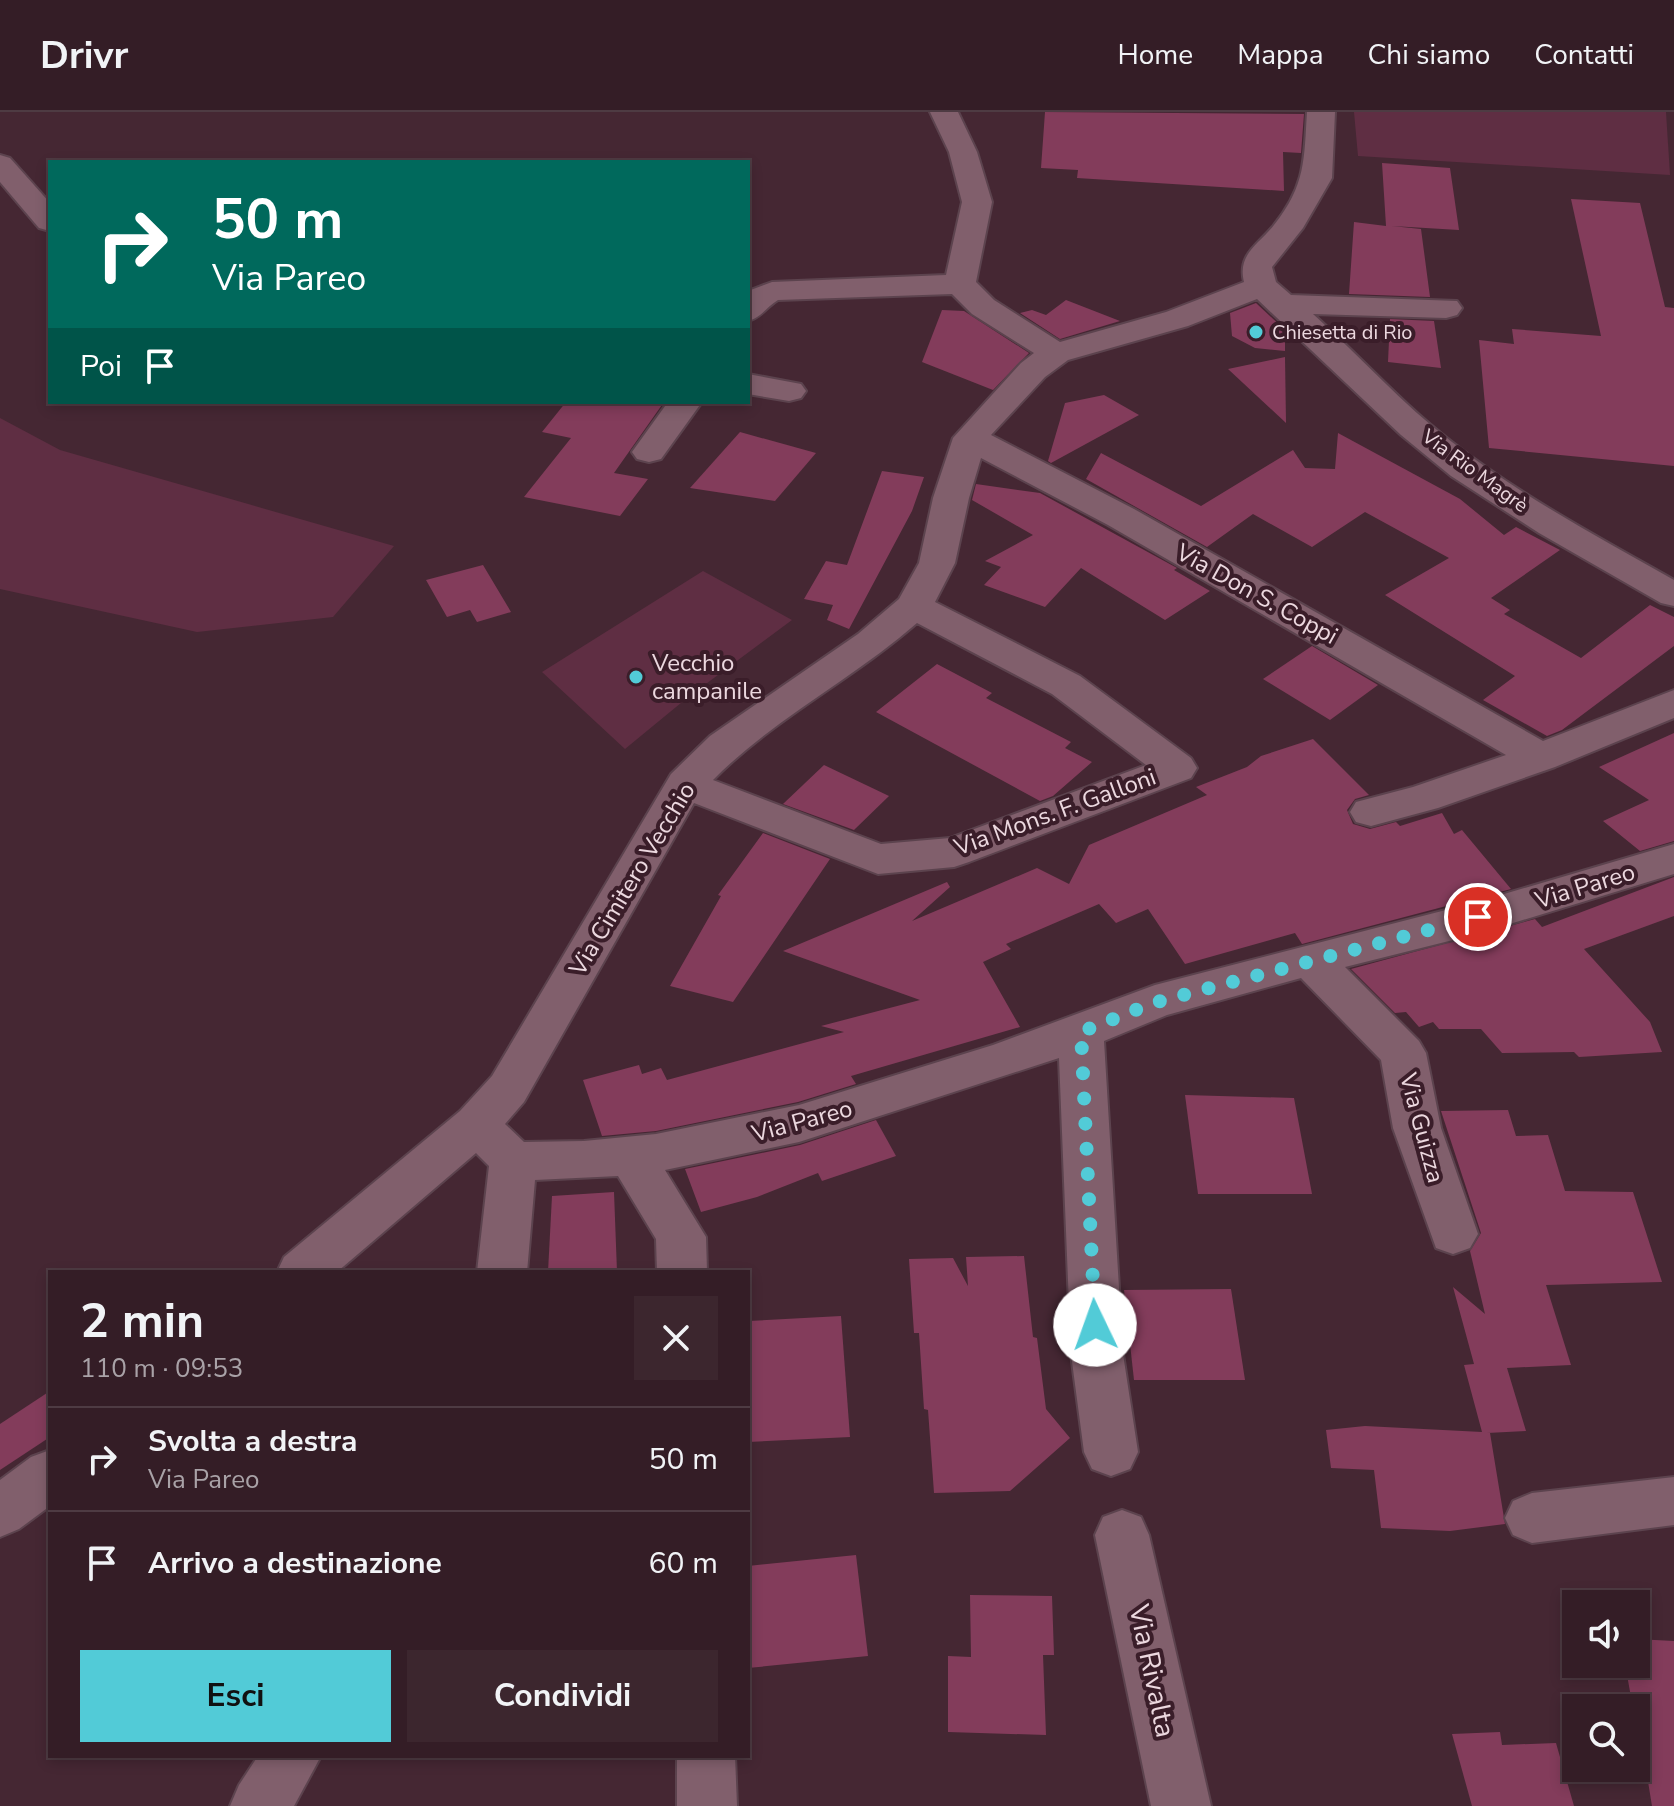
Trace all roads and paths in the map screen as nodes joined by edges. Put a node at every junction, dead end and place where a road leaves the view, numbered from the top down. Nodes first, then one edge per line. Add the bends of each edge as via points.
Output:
1 (944, 112) edge
2 (1321, 112) edge
3 (0, 164) edge
4 (48, 220) edge
5 (960, 284) junction
6 (1272, 295) junction
7 (750, 307) edge
8 (1446, 308) dead end
9 (1056, 353) junction
10 (750, 384) edge
11 (789, 391) dead end
12 (684, 404) edge
13 (970, 438) junction
14 (649, 452) dead end
15 (1674, 595) edge
16 (914, 606) junction
17 (1674, 703) edge
18 (1541, 757) junction
19 (685, 784) junction
20 (1371, 812) dead end
21 (1674, 859) edge
22 (1311, 961) junction
23 (1081, 1032) junction
24 (477, 1124) junction
25 (631, 1156) junction
26 (513, 1161) junction
27 (1453, 1234) dead end
28 (304, 1270) edge
29 (502, 1270) edge
30 (682, 1270) edge
31 (1111, 1452) dead end
32 (48, 1476) edge
33 (1674, 1501) edge
34 (0, 1512) edge
35 (1532, 1518) dead end
36 (1122, 1535) dead end
37 (291, 1758) edge
38 (706, 1758) edge
39 (260, 1806) edge
40 (707, 1806) edge
41 (1181, 1806) edge

1 - 5 street via 963,152 977,202
2 - 6 street via 1317,178 1288,228 1256,267
3 - 4 street
5 - 7 street via 792,288 772,291
5 - 9 street via 983,307
6 - 8 street
6 - 9 street, Via Cimitero Vecchio
6 - 15 street, Via Rio Magrè via 1437,447 1533,514
9 - 13 street, Via Cimitero Vecchio via 1033,370
10 - 11 street
12 - 14 street
13 - 16 street, Via Cimitero Vecchio via 937,563
13 - 18 street, Via Don S. Coppi via 1121,517
16 - 19 street, Via Cimitero Vecchio via 871,643 724,745
16 - 19 street, Via Mons. F. Galloni via 1066,685 1177,768 954,852 878,859
17 - 18 street
18 - 20 street
19 - 24 street, Via Cimitero Vecchio via 508,1089
21 - 22 street, Via Pareo
22 - 23 street, Via Pareo via 1153,1003
22 - 27 street, Via Guizza via 1403,1053 1417,1128
23 - 25 street, Via Pareo via 764,1133
23 - 31 street via 1097,1354
24 - 26 street
24 - 28 street, Via Cimitero Vecchio
25 - 26 street, Via Pareo
25 - 30 street via 681,1237
26 - 29 street
32 - 34 street
33 - 35 street
36 - 41 street, Via Rivalta
37 - 39 street
38 - 40 street

